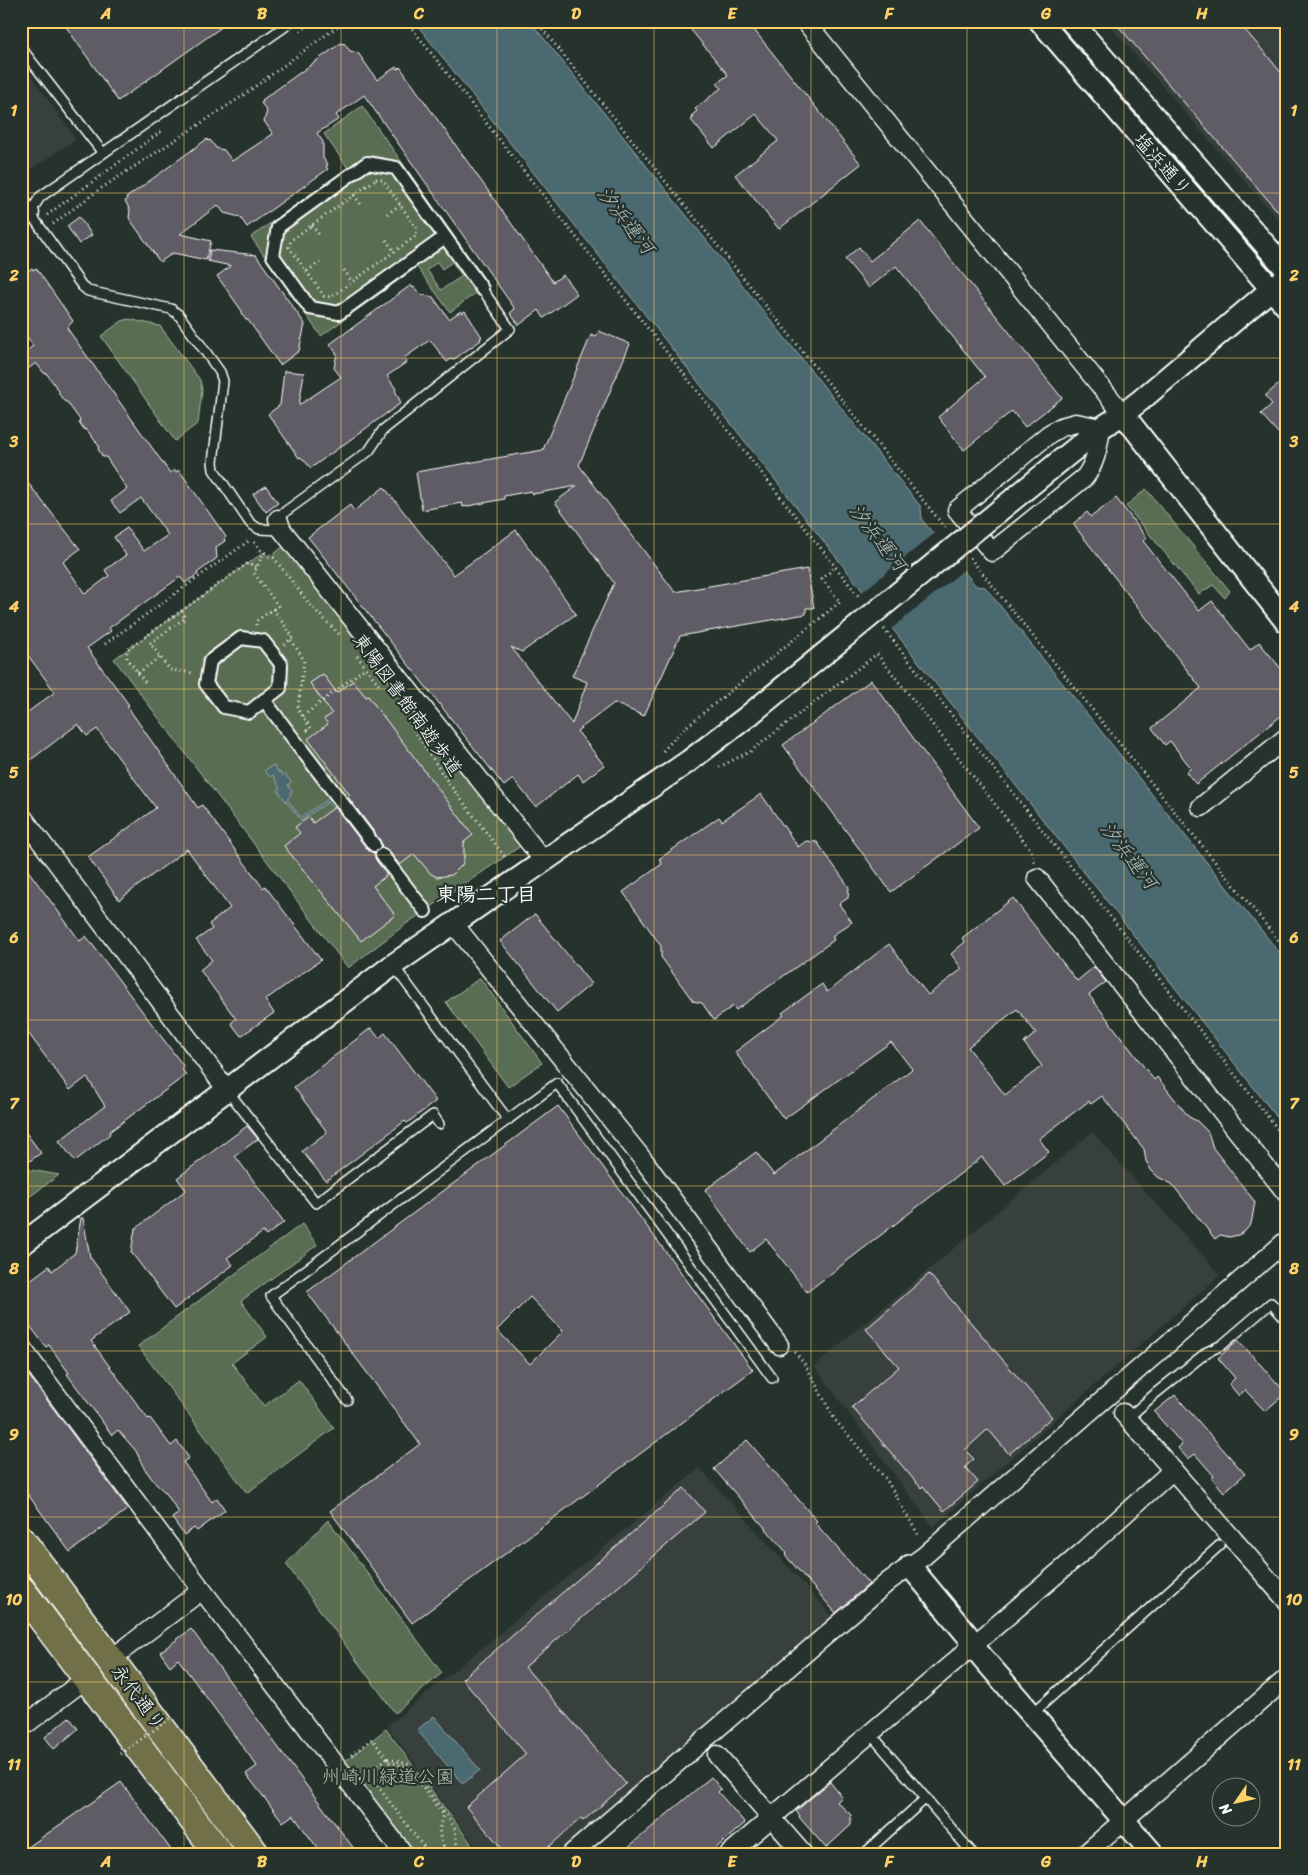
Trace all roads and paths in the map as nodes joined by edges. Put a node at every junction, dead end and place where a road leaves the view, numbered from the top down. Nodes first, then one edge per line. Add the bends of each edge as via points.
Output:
1 (345, 21) edge
2 (406, 21) edge
3 (536, 21) edge
4 (805, 21) edge
5 (1040, 21) edge
6 (1071, 21) edge
7 (287, 25) dead end
8 (21, 48) edge
9 (103, 154) junction
10 (354, 195) junction
11 (400, 205) junction
12 (362, 206) dead end
13 (387, 214) dead end
14 (26, 216) edge
15 (312, 225) junction
16 (43, 231) junction
17 (320, 236) dead end
18 (445, 237) junction
19 (386, 240) dead end
20 (394, 251) junction
21 (320, 262) dead end
22 (344, 270) dead end
23 (1287, 270) edge
24 (307, 271) junction
25 (352, 282) junction
26 (1279, 282) edge
27 (482, 289) joint
28 (1287, 307) edge
29 (1124, 414) junction
30 (1101, 428) junction
31 (280, 525) junction
32 (246, 532) dead end
33 (949, 532) dead end
34 (252, 539) junction
35 (264, 552) junction
36 (968, 556) dead end
37 (257, 567) junction
38 (836, 567) junction
39 (860, 599) dead end
40 (272, 609) junction
41 (180, 612) junction
42 (879, 622) dead end
43 (1287, 623) edge
44 (254, 634) junction
45 (342, 637) dead end
46 (291, 640) junction
47 (105, 644) dead end
48 (284, 645) dead end
49 (355, 652) dead end
50 (160, 656) junction
51 (365, 668) junction
52 (138, 673) junction
53 (203, 674) junction
54 (144, 682) dead end
55 (382, 689) dead end
56 (264, 700) junction
57 (303, 716) junction
58 (406, 719) dead end
59 (1287, 737) edge
60 (294, 740) junction
61 (663, 751) dead end
62 (719, 767) dead end
63 (1201, 807) dead end
64 (21, 815) edge
65 (505, 857) dead end
66 (544, 861) junction
67 (1037, 878) joint
68 (425, 911) dead end
69 (453, 923) junction
70 (1287, 951) edge
71 (393, 965) junction
72 (227, 1090) junction
73 (508, 1120) junction
74 (439, 1124) dead end
75 (1287, 1140) edge
76 (1287, 1194) edge
77 (1287, 1240) edge
78 (21, 1245) edge
79 (1287, 1321) edge
80 (784, 1344) joint
81 (21, 1347) edge
82 (772, 1378) dead end
83 (347, 1400) dead end
84 (1125, 1416) joint
85 (1173, 1470) junction
86 (21, 1540) edge
87 (922, 1542) dead end
88 (1220, 1545) dead end
89 (910, 1566) junction
90 (21, 1590) edge
91 (202, 1590) junction
92 (1287, 1601) edge
93 (972, 1646) junction
94 (111, 1658) junction
95 (87, 1678) junction
96 (1287, 1678) edge
97 (1032, 1714) junction
98 (171, 1718) dead end
99 (21, 1728) edge
100 (870, 1733) junction
101 (120, 1754) dead end
102 (716, 1755) dead end
103 (351, 1756) dead end
104 (387, 1758) junction
105 (926, 1798) junction
106 (771, 1818) junction
107 (1124, 1820) junction
108 (219, 1854) edge
109 (256, 1854) edge
110 (404, 1854) edge
111 (430, 1854) edge
112 (451, 1854) edge
113 (456, 1854) edge
114 (571, 1854) edge
115 (728, 1854) edge
116 (803, 1854) edge
117 (864, 1854) edge
118 (973, 1854) edge
119 (1085, 1854) edge
120 (1153, 1854) edge

1 - 16 path via 238,99 100,189
2 - 38 path
3 - 33 path
4 - 29 street
5 - 26 street, 塩浜通り
6 - 23 street, 塩浜通り
7 - 9 lane
8 - 9 lane
9 - 14 lane via 40,197
10 - 11 path via 376,180 383,180
10 - 12 path
10 - 15 path
11 - 13 path
11 - 20 path via 418,233
14 - 16 lane
15 - 17 path
15 - 24 path via 290,240 290,247
16 - 31 lane via 88,291 171,309 180,315 223,381 214,470 250,523 259,528
18 - 18 street via 339,313 310,308 273,256 278,227 367,163 396,168
18 - 27 street
19 - 20 path
20 - 25 path
21 - 24 path
22 - 25 path
24 - 25 path via 324,296 331,297
26 - 28 street, 塩浜通り
26 - 29 street
27 - 31 lane via 510,329 383,430 369,451 286,511
29 - 30 street
29 - 43 street
30 - 30 street via 1093,466 1085,477 992,552 957,510 1061,427 1076,423
30 - 66 street, bridge via 748,716
31 - 66 street
32 - 34 path, 東陽図書館南遊歩道
34 - 35 path, 東陽図書館南遊歩道
34 - 47 path
35 - 37 path
35 - 45 path, 東陽図書館南遊歩道 via 274,558 315,610
36 - 70 path
37 - 40 path via 254,573 278,606
37 - 41 path via 248,563
38 - 39 path
38 - 61 path via 822,579 840,602 681,731
40 - 44 path via 256,621
40 - 46 path via 293,637
41 - 50 path via 185,618 150,643
41 - 52 path via 127,650 127,658
42 - 75 path
44 - 53 street via 241,638 210,661
44 - 56 street via 281,664 280,688
46 - 48 path
46 - 57 path via 304,660 298,706
49 - 51 path, 東陽図書館南遊歩道
50 - 52 path
50 - 53 path via 170,670
51 - 55 path, 東陽図書館南遊歩道
51 - 57 path
52 - 54 path
53 - 56 street via 206,684 224,707 249,712
56 - 60 street
57 - 60 path via 311,728
58 - 65 path, 東陽図書館南遊歩道 via 447,781
59 - 63 street
60 - 68 street
62 - 67 path via 751,751 877,654 1031,850
64 - 72 street
66 - 69 street
67 - 76 street
69 - 71 street
69 - 80 street via 645,1162
71 - 72 street
71 - 73 lane
72 - 74 lane via 316,1204 433,1115
72 - 78 street
73 - 82 lane via 558,1083
73 - 83 lane via 271,1296
77 - 89 street
79 - 84 lane via 1271,1303 1222,1345 1207,1352
80 - 87 path via 806,1366 835,1420 886,1478
81 - 91 street
84 - 85 street
85 - 92 street
85 - 93 street
86 - 94 main road, 永代通り
88 - 97 lane
89 - 93 street via 968,1636
89 - 114 street
90 - 95 main road, 永代通り
91 - 94 street
91 - 110 street
93 - 97 street
93 - 100 street
94 - 109 main road, 永代通り
95 - 99 street
95 - 108 main road, 永代通り
96 - 107 street
97 - 107 street
98 - 101 path, bridge
100 - 105 lane
100 - 106 street
102 - 106 street
103 - 104 path via 372,1739
104 - 111 path via 368,1773
104 - 112 path via 407,1767 443,1815 438,1829 440,1839
104 - 113 path via 410,1764 455,1829
105 - 117 lane
105 - 118 lane
106 - 115 street
106 - 116 street
107 - 119 street
107 - 120 street

